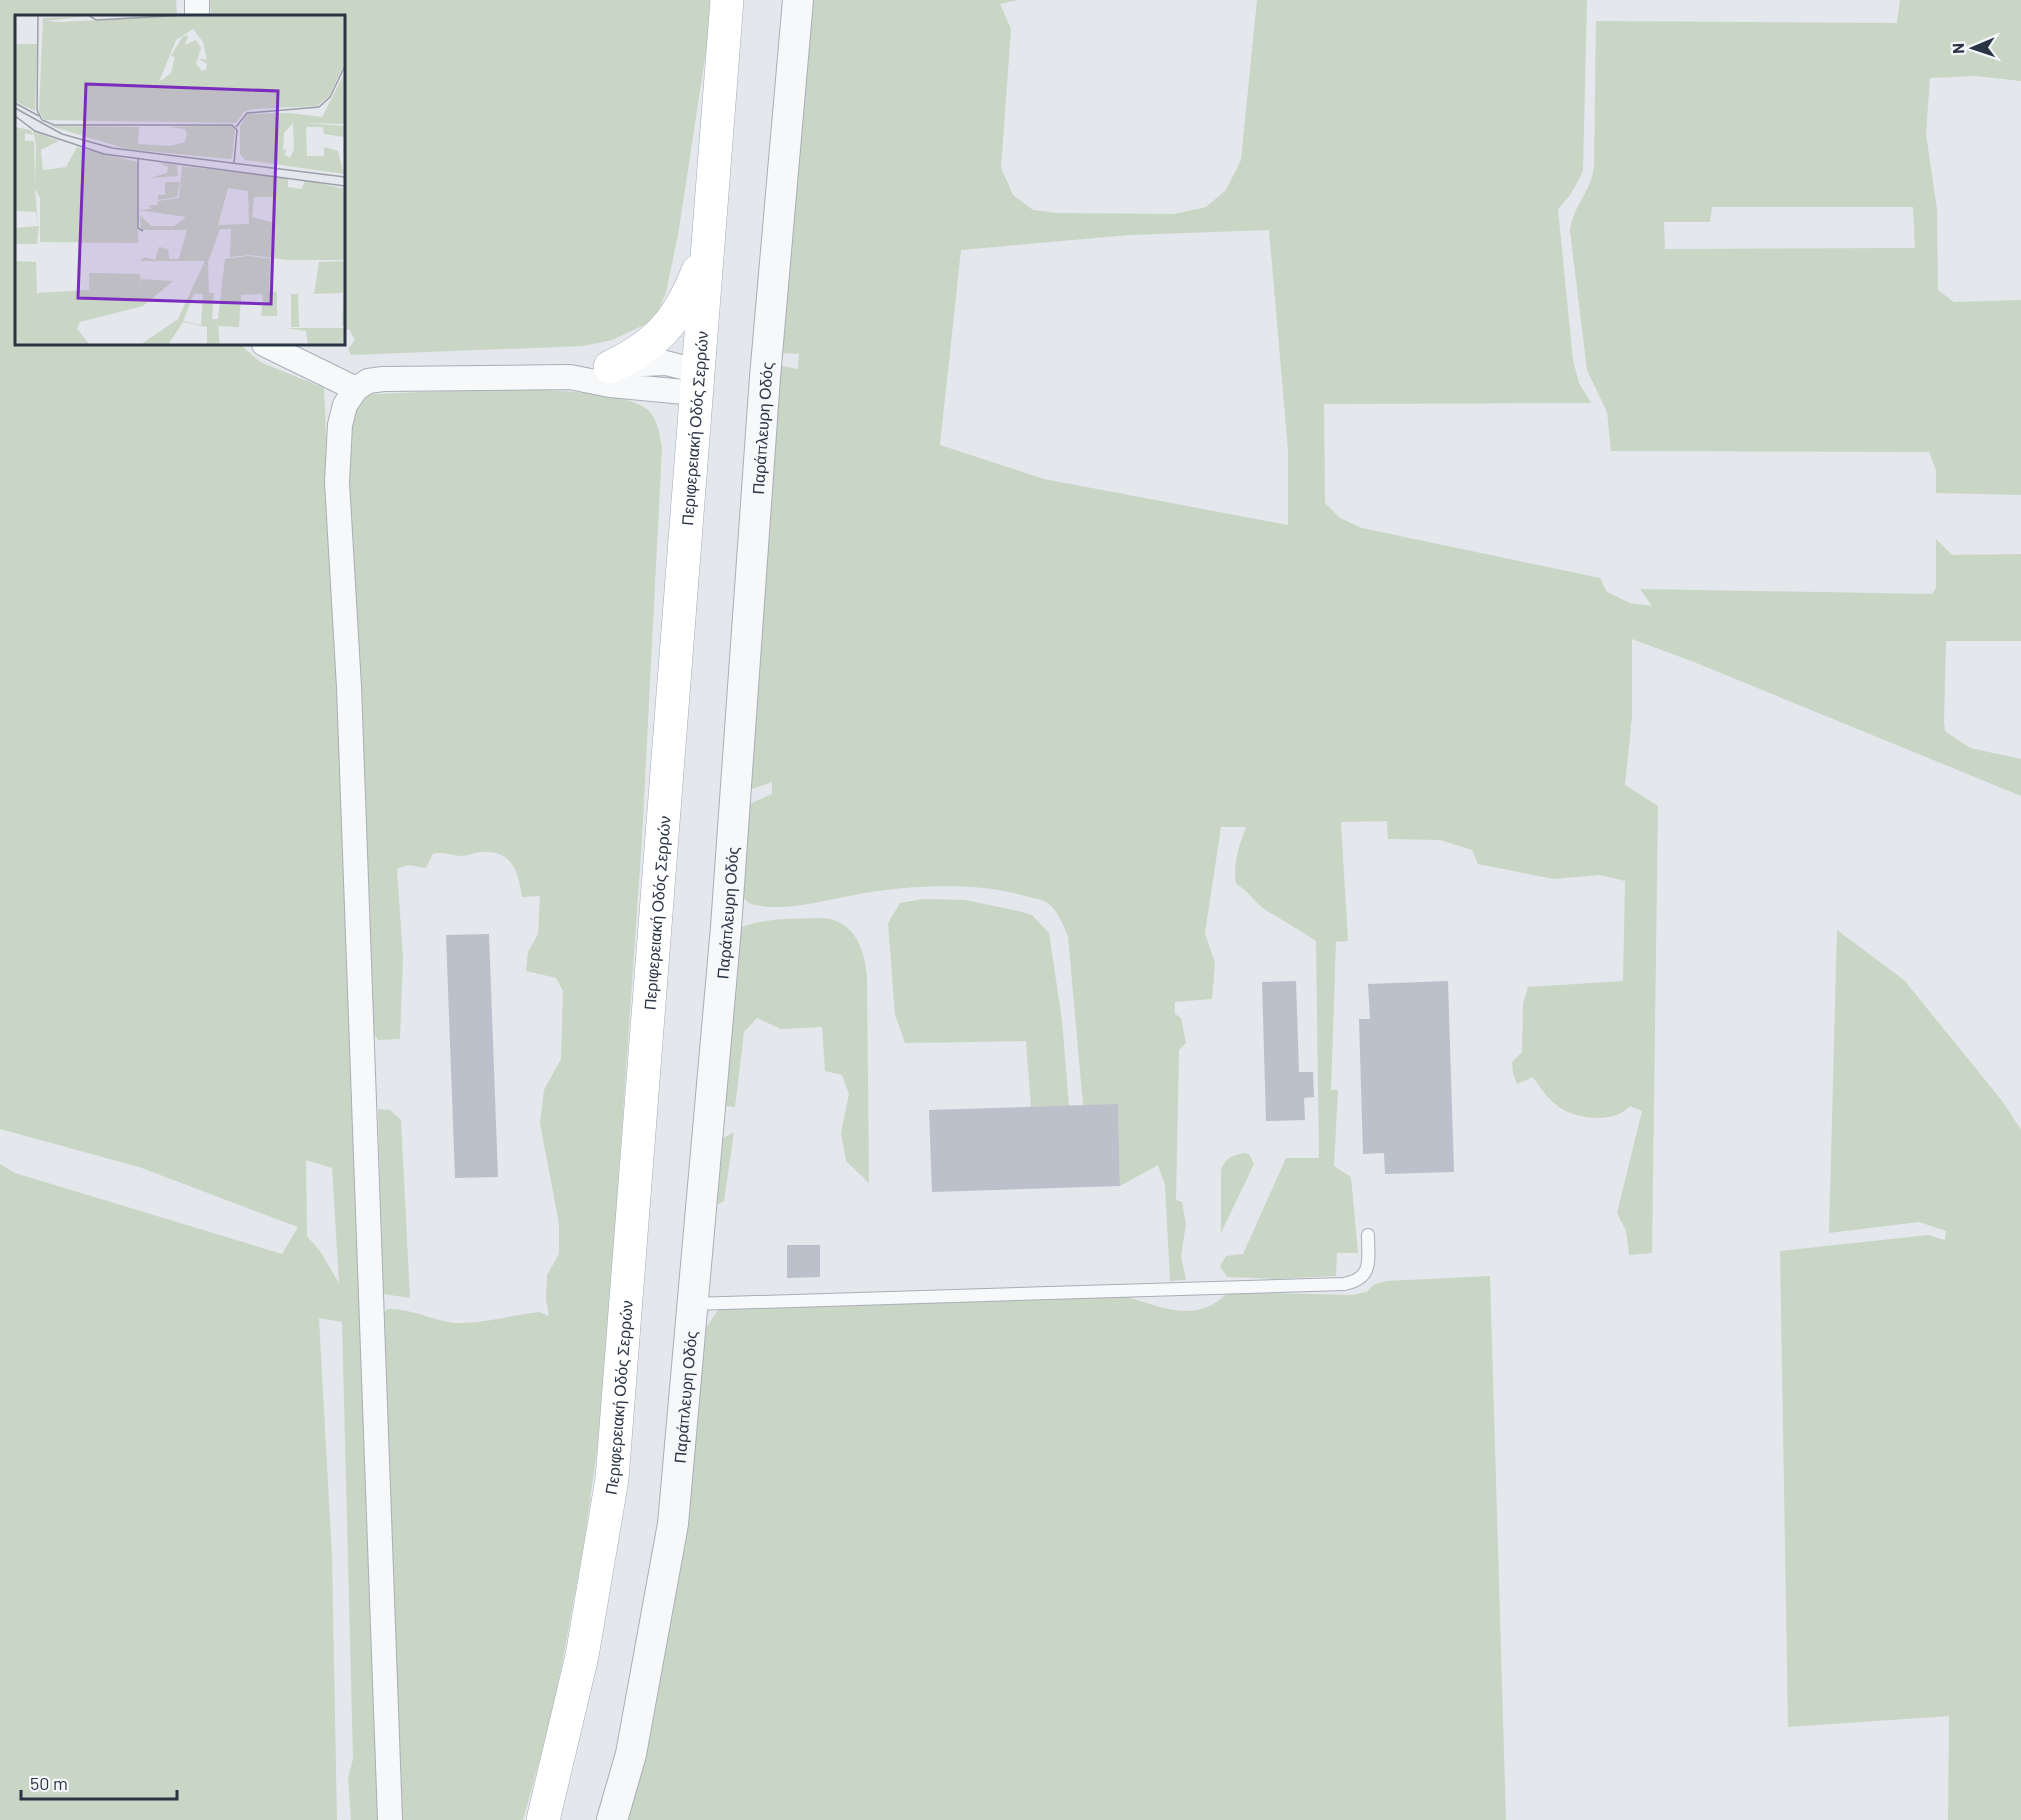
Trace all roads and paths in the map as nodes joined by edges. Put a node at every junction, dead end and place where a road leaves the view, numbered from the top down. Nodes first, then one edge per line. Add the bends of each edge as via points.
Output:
1 (727, 0) edge
2 (798, 0) edge
3 (706, 250) junction
4 (266, 345) edge
5 (610, 367) junction
6 (570, 377) junction
7 (696, 382) junction
8 (356, 389) junction
9 (1368, 1234) dead end
10 (693, 1304) junction
11 (390, 1820) edge
12 (543, 1820) edge
13 (612, 1820) edge

1 - 3 main road, Περιφερειακή Οδός Σερρών
2 - 10 street, Παράπλευρη Οδός
3 - 5 main road via 680,309 666,327 651,345
3 - 7 main road, Περιφερειακή Οδός Σερρών
4 - 8 street
5 - 6 street
5 - 7 street via 666,363
6 - 7 street via 621,386
6 - 8 street via 383,379 368,381
7 - 12 main road, Περιφερειακή Οδός Σερρών via 612,1479 582,1656
8 - 11 street via 345,405 340,425 337,482 349,687
9 - 10 lane via 1368,1269 1359,1281 1344,1284
10 - 13 street, Παράπλευρη Οδός via 673,1524 631,1754

